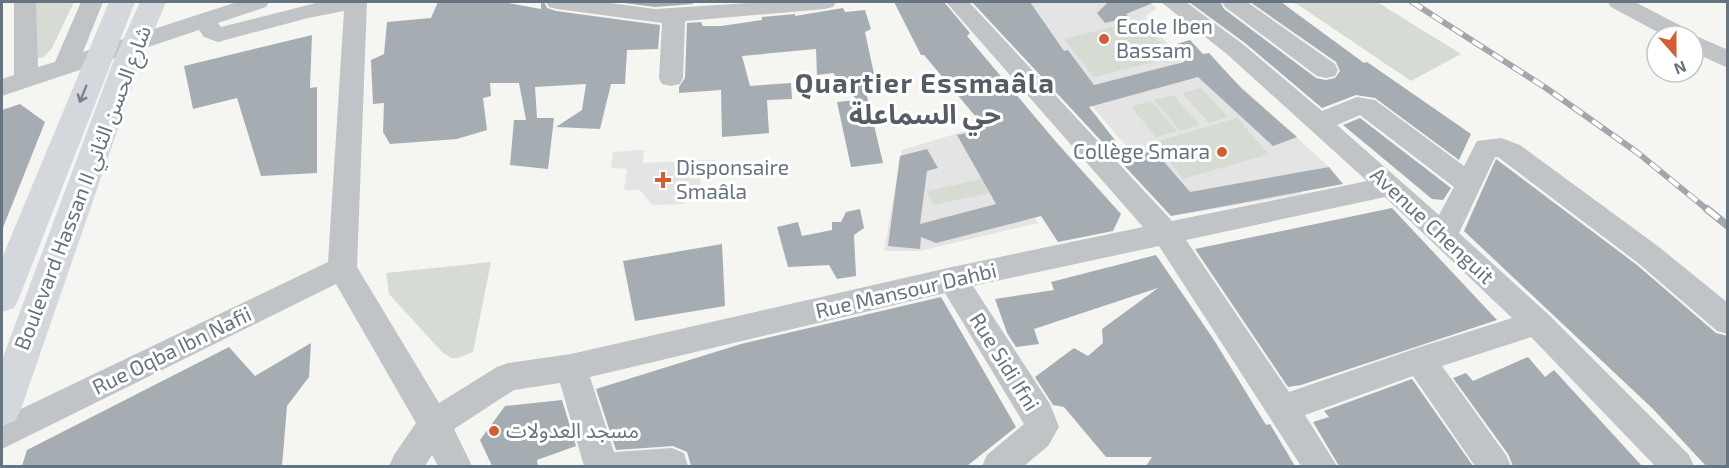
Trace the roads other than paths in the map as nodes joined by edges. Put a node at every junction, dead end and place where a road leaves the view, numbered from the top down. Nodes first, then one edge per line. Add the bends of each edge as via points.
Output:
1 (25, 2) edge
2 (92, 2) edge
3 (122, 2) edge
4 (153, 2) edge
5 (258, 2) edge
6 (356, 2) edge
7 (557, 2) edge
8 (811, 2) edge
9 (957, 2) edge
10 (1172, 2) edge
11 (1233, 2) edge
12 (1619, 2) edge
13 (304, 6) edge
14 (751, 6) edge
15 (708, 7) edge
16 (674, 15) junction
17 (205, 20) junction
18 (1660, 24) edge
19 (1274, 30) junction
20 (136, 43) junction
21 (1705, 48) edge
22 (1236, 50) junction
23 (100, 55) junction
24 (1728, 60) edge
25 (65, 67) junction
26 (1326, 70) dead end
27 (671, 78) dead end
28 (26, 80) junction
29 (2, 88) edge
30 (1318, 123) junction
31 (1469, 184) junction
32 (1390, 186) junction
33 (1167, 235) junction
34 (1443, 236) junction
35 (11, 258) edge
36 (342, 268) junction
37 (952, 279) junction
38 (2, 298) edge
39 (1728, 322) edge
40 (1537, 323) junction
41 (1420, 360) junction
42 (571, 368) junction
43 (2, 409) edge
44 (1283, 409) junction
45 (434, 424) junction
46 (2, 434) edge
47 (672, 464) dead end
48 (406, 466) edge
49 (455, 466) edge
50 (602, 466) edge
51 (617, 466) edge
52 (999, 466) edge
53 (1320, 466) edge
54 (1494, 466) edge
55 (1677, 466) edge

1 - 28 street
2 - 25 street
3 - 23 main road, Boulevard Hassan II شارع الحسن الثاني
4 - 20 main road, Boulevard Hassan II شارع الحسن الثاني
5 - 17 street
6 - 13 street
6 - 36 street
7 - 16 street via 639,15
8 - 14 street
9 - 33 street
10 - 22 street, Avenue Chenguit
11 - 19 street
12 - 18 street
13 - 17 street via 218,34 212,32
14 - 15 street
15 - 16 street
16 - 27 street
17 - 20 street
19 - 22 street
19 - 26 street
20 - 23 street
20 - 43 main road, Boulevard Hassan II شارع الحسن الثاني
21 - 24 street
22 - 30 street, Avenue Chenguit
23 - 25 street
23 -> 35 main road, Boulevard Hassan II شارع الحسن الثاني
25 - 28 street
28 - 29 street
30 - 31 street via 1357,106 1366,106
30 - 32 street, Avenue Chenguit
31 - 34 street
31 - 39 street via 1486,148 1501,147 1511,152 1676,277
32 - 33 street, Rue Mansour Dahbi
32 - 34 street, Avenue Chenguit
33 - 37 street, Rue Mansour Dahbi
33 - 44 street
34 - 40 street, Avenue Chenguit
35 - 38 main road, Boulevard Hassan II شارع الحسن الثاني
36 - 45 street
36 - 46 street, Rue Oqba Ibn Nafii
37 - 42 street, Rue Mansour Dahbi
37 - 52 street, Rue Sidi Ifni via 1038,414 1042,427
40 - 41 street
40 - 55 street, Avenue Chenguit
41 - 44 street
41 - 54 street
42 - 45 street, Rue Mansour Dahbi via 508,377
42 - 50 street
44 - 53 street
45 - 48 street
45 - 49 street
47 - 51 street

